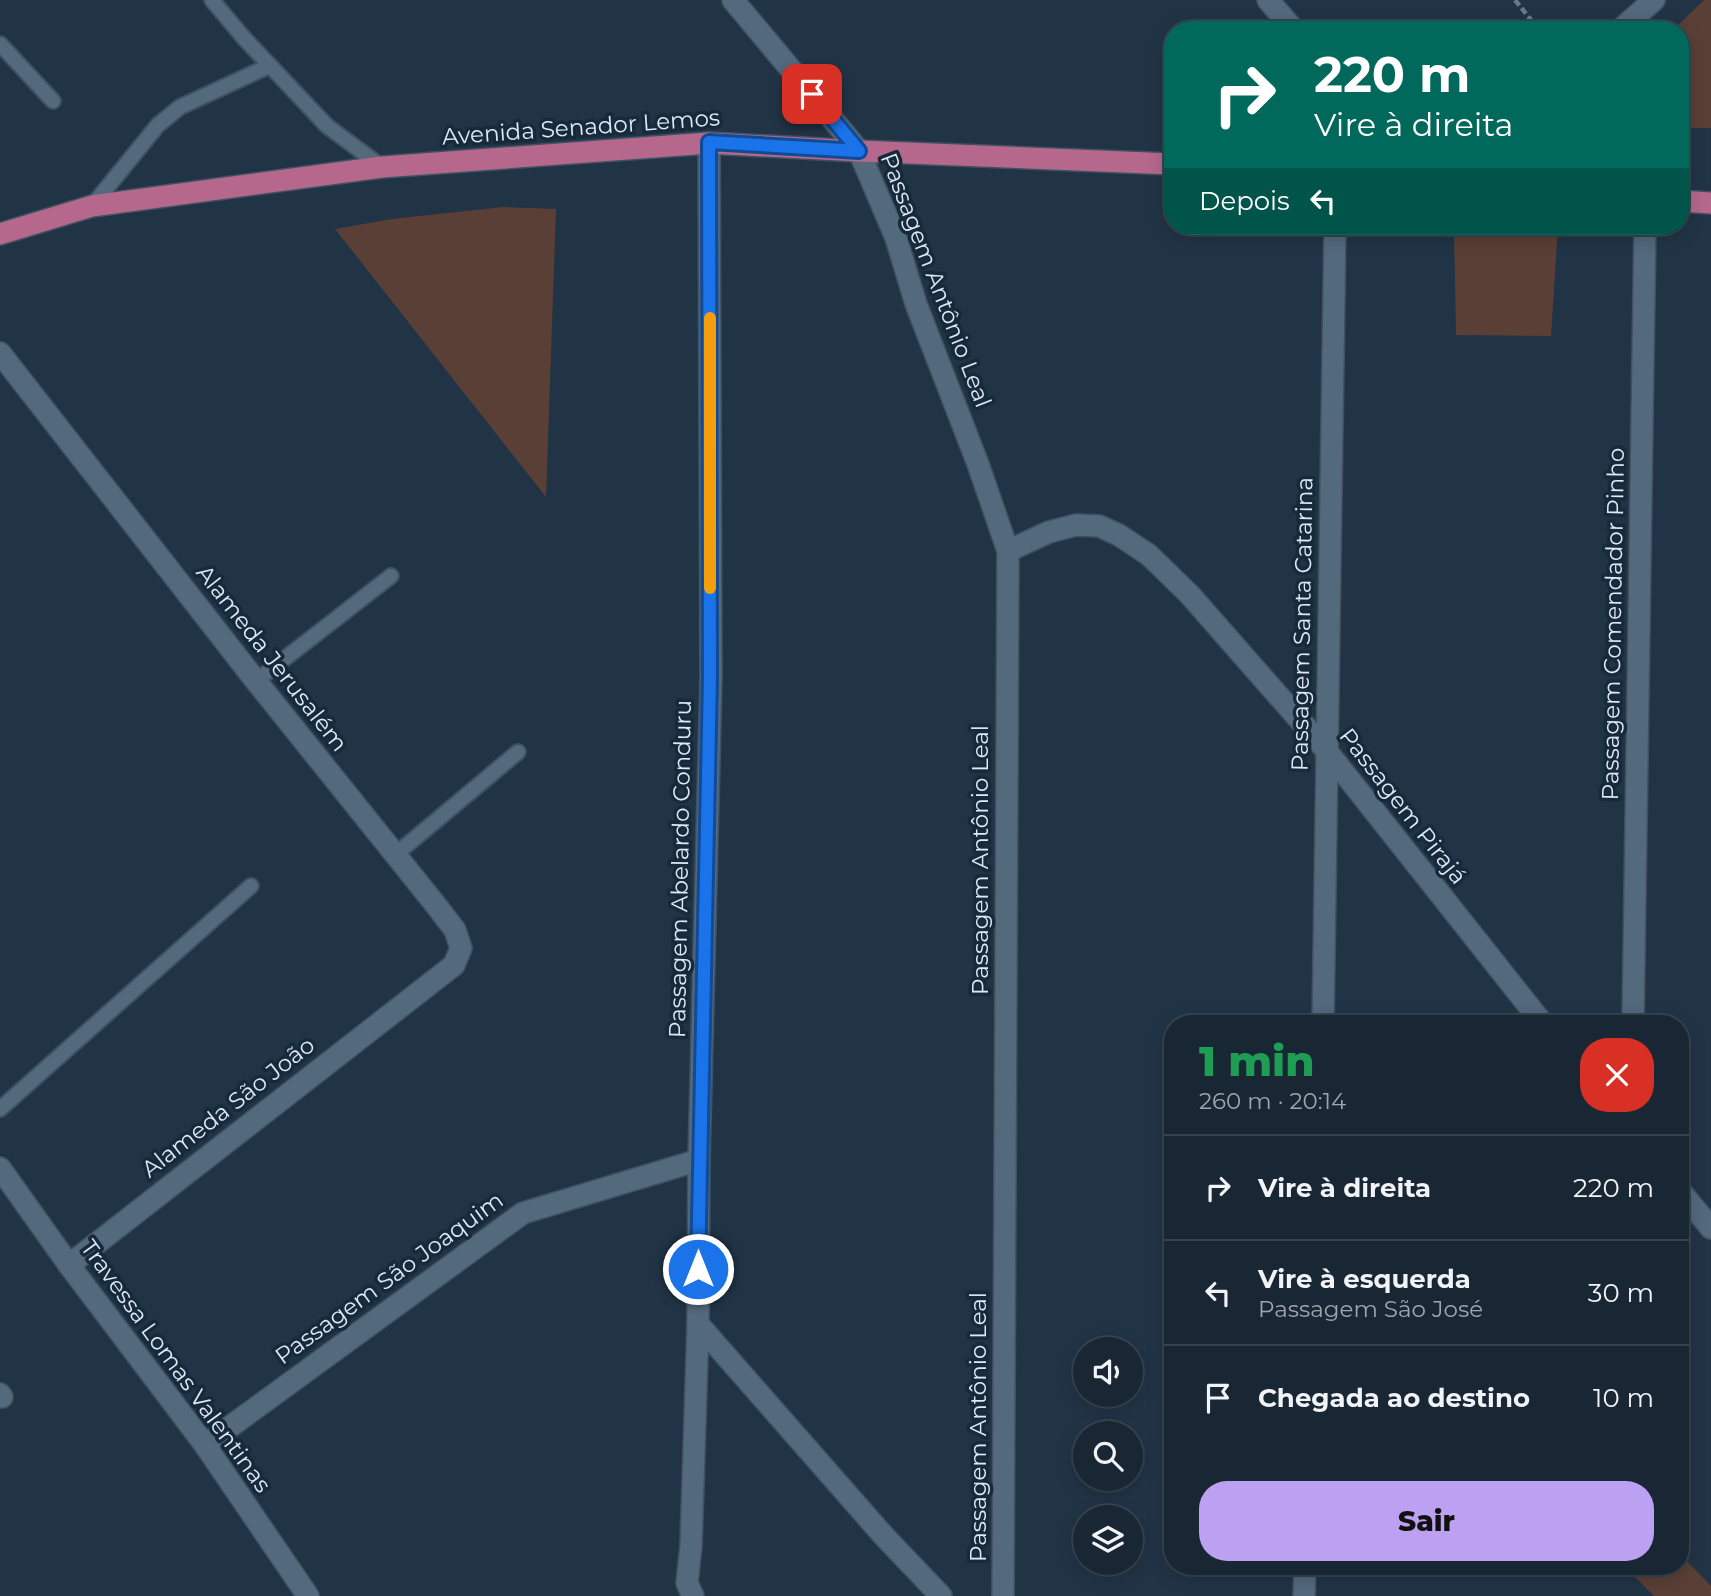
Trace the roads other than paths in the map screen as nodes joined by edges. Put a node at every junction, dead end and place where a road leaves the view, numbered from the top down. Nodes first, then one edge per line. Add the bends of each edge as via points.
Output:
1 (212, 0) edge
2 (733, 0) edge
3 (1268, 0) edge
4 (1654, 0) edge
5 (1286, 21) edge
6 (1630, 21) edge
7 (0, 44) edge
8 (270, 66) junction
9 (53, 101) dead end
10 (709, 142) junction
11 (859, 151) junction
12 (1164, 164) edge
13 (382, 167) junction
14 (1689, 202) edge
15 (1711, 203) edge
16 (92, 206) junction
17 (0, 234) edge
18 (1335, 235) edge
19 (1645, 235) edge
20 (0, 353) edge
21 (1008, 551) junction
22 (391, 576) dead end
23 (256, 681) junction
24 (1326, 750) junction
25 (518, 752) dead end
26 (395, 855) junction
27 (251, 886) dead end
28 (420, 991) joint
29 (1322, 1015) edge
30 (1536, 1015) edge
31 (1633, 1015) edge
32 (0, 1109) edge
33 (699, 1160) junction
34 (0, 1168) edge
35 (1689, 1202) edge
36 (1711, 1228) edge
37 (69, 1265) junction
38 (698, 1324) junction
39 (205, 1445) junction
40 (1305, 1575) edge
41 (308, 1596) edge
42 (693, 1596) edge
43 (941, 1596) edge
44 (1003, 1596) edge
45 (1304, 1596) edge

1 - 8 lane
2 - 11 street, Passagem Antônio Leal
3 - 5 street
4 - 6 street
7 - 9 lane
8 - 13 lane via 327,126
8 - 16 lane via 180,107 158,125
10 - 11 main road, Avenida Senador Lemos
10 - 13 main road, Avenida Senador Lemos
10 - 33 street, Passagem Abelardo Conduru via 710,678
11 - 12 main road, Avenida Senador Lemos
11 - 21 street, Passagem Antônio Leal via 896,239
13 - 16 main road, Avenida Senador Lemos
14 - 15 main road
16 - 17 main road, Avenida Senador Lemos
18 - 24 street, Passagem Santa Catarina
19 - 31 street, Passagem Comendador Pinho
20 - 23 street, Alameda Jerusalém
21 - 24 street, Passagem Pirajá via 1076,525 1099,526 1119,536 1149,555 1189,595
21 - 44 street, Passagem Antônio Leal
22 - 23 lane
23 - 26 street, Alameda Jerusalém
24 - 29 street, Passagem Santa Catarina
24 - 30 street, Passagem Pirajá
25 - 26 lane
26 - 28 street, Alameda Jerusalém via 455,930 461,948 454,965
27 - 32 lane
28 - 37 street, Alameda São João
33 - 38 street, Passagem Abelardo Conduru
33 - 39 street, Passagem São Joaquim via 523,1213
34 - 37 street, Travessa Lomas Valentinas
35 - 36 street
37 - 39 street, Travessa Lomas Valentinas
38 - 42 street, Passagem Abelardo Conduru via 687,1583
38 - 43 street
39 - 41 street, Travessa Lomas Valentinas
40 - 45 street

